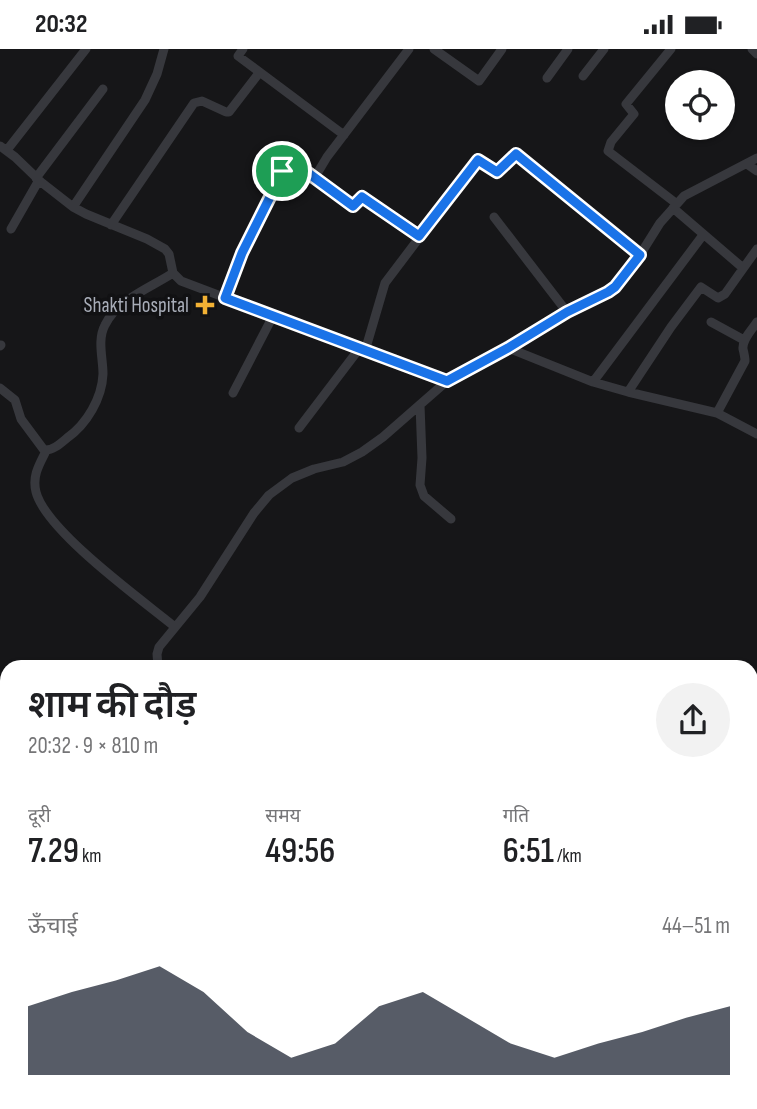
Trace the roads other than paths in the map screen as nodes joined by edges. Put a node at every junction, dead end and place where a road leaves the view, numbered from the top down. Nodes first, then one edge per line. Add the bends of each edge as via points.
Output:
1 (86, 49) edge
2 (164, 49) edge
3 (243, 49) edge
4 (434, 49) edge
5 (502, 49) edge
6 (568, 49) edge
7 (604, 49) edge
8 (671, 49) edge
9 (752, 49) edge
10 (404, 51) edge
11 (757, 54) edge
12 (259, 73) junction
13 (583, 76) dead end
14 (547, 78) dead end
15 (103, 89) dead end
16 (344, 135) junction
17 (3, 148) edge
18 (757, 158) edge
19 (747, 165) junction
20 (757, 171) edge
21 (315, 177) junction
22 (37, 179) junction
23 (675, 206) junction
24 (73, 207) junction
25 (494, 217) dead end
26 (110, 225) junction
27 (11, 229) dead end
28 (703, 235) junction
29 (419, 236) junction
30 (757, 249) edge
31 (640, 255) junction
32 (743, 268) junction
33 (173, 273) junction
34 (225, 298) junction
35 (567, 312) junction
36 (273, 316) junction
37 (757, 322) edge
38 (711, 323) dead end
39 (744, 340) junction
40 (508, 348) junction
41 (362, 350) junction
42 (447, 381) junction
43 (593, 382) junction
44 (0, 388) edge
45 (628, 392) junction
46 (233, 393) dead end
47 (420, 405) junction
48 (717, 413) junction
49 (299, 428) dead end
50 (757, 434) edge
51 (46, 451) junction
52 (451, 519) dead end
53 (175, 627) junction
54 (157, 660) edge

1 - 17 street
2 - 24 street via 145,100
3 - 12 street via 238,55
4 - 5 street via 479,81
6 - 14 street
7 - 13 street
8 - 23 street via 626,104 634,114 608,151
9 - 11 street
10 - 16 street
12 - 16 street
12 - 26 street via 229,112 202,101 194,103
15 - 22 street
16 - 21 street
17 - 22 street
18 - 19 street
19 - 20 street
19 - 23 street via 684,196
21 - 29 street via 353,206 362,197
21 - 34 street via 289,159
22 - 24 street
22 - 27 street
23 - 28 street
23 - 31 street
24 - 26 street
25 - 35 street
26 - 33 street via 165,249
28 - 32 street
28 - 43 street
29 - 31 street via 478,160 497,172 516,154
29 - 41 street via 385,283
30 - 32 street
31 - 35 street via 615,287
32 - 45 street via 718,299 701,287
33 - 34 street via 181,281
33 - 51 street via 111,315 103,331 102,381 93,408 70,436
34 - 36 street
35 - 40 street
36 - 41 street
36 - 46 street
37 - 39 street
38 - 39 street
39 - 48 street via 745,361
40 - 42 street
40 - 43 street
41 - 42 street
41 - 49 street
42 - 47 street
43 - 45 street
44 - 51 street via 15,400 21,419
45 - 48 street
47 - 52 street via 419,485 424,496
47 - 53 street via 352,458 292,478 269,495
48 - 50 street
51 - 53 street via 35,474 41,505 71,540
53 - 54 street via 159,647

